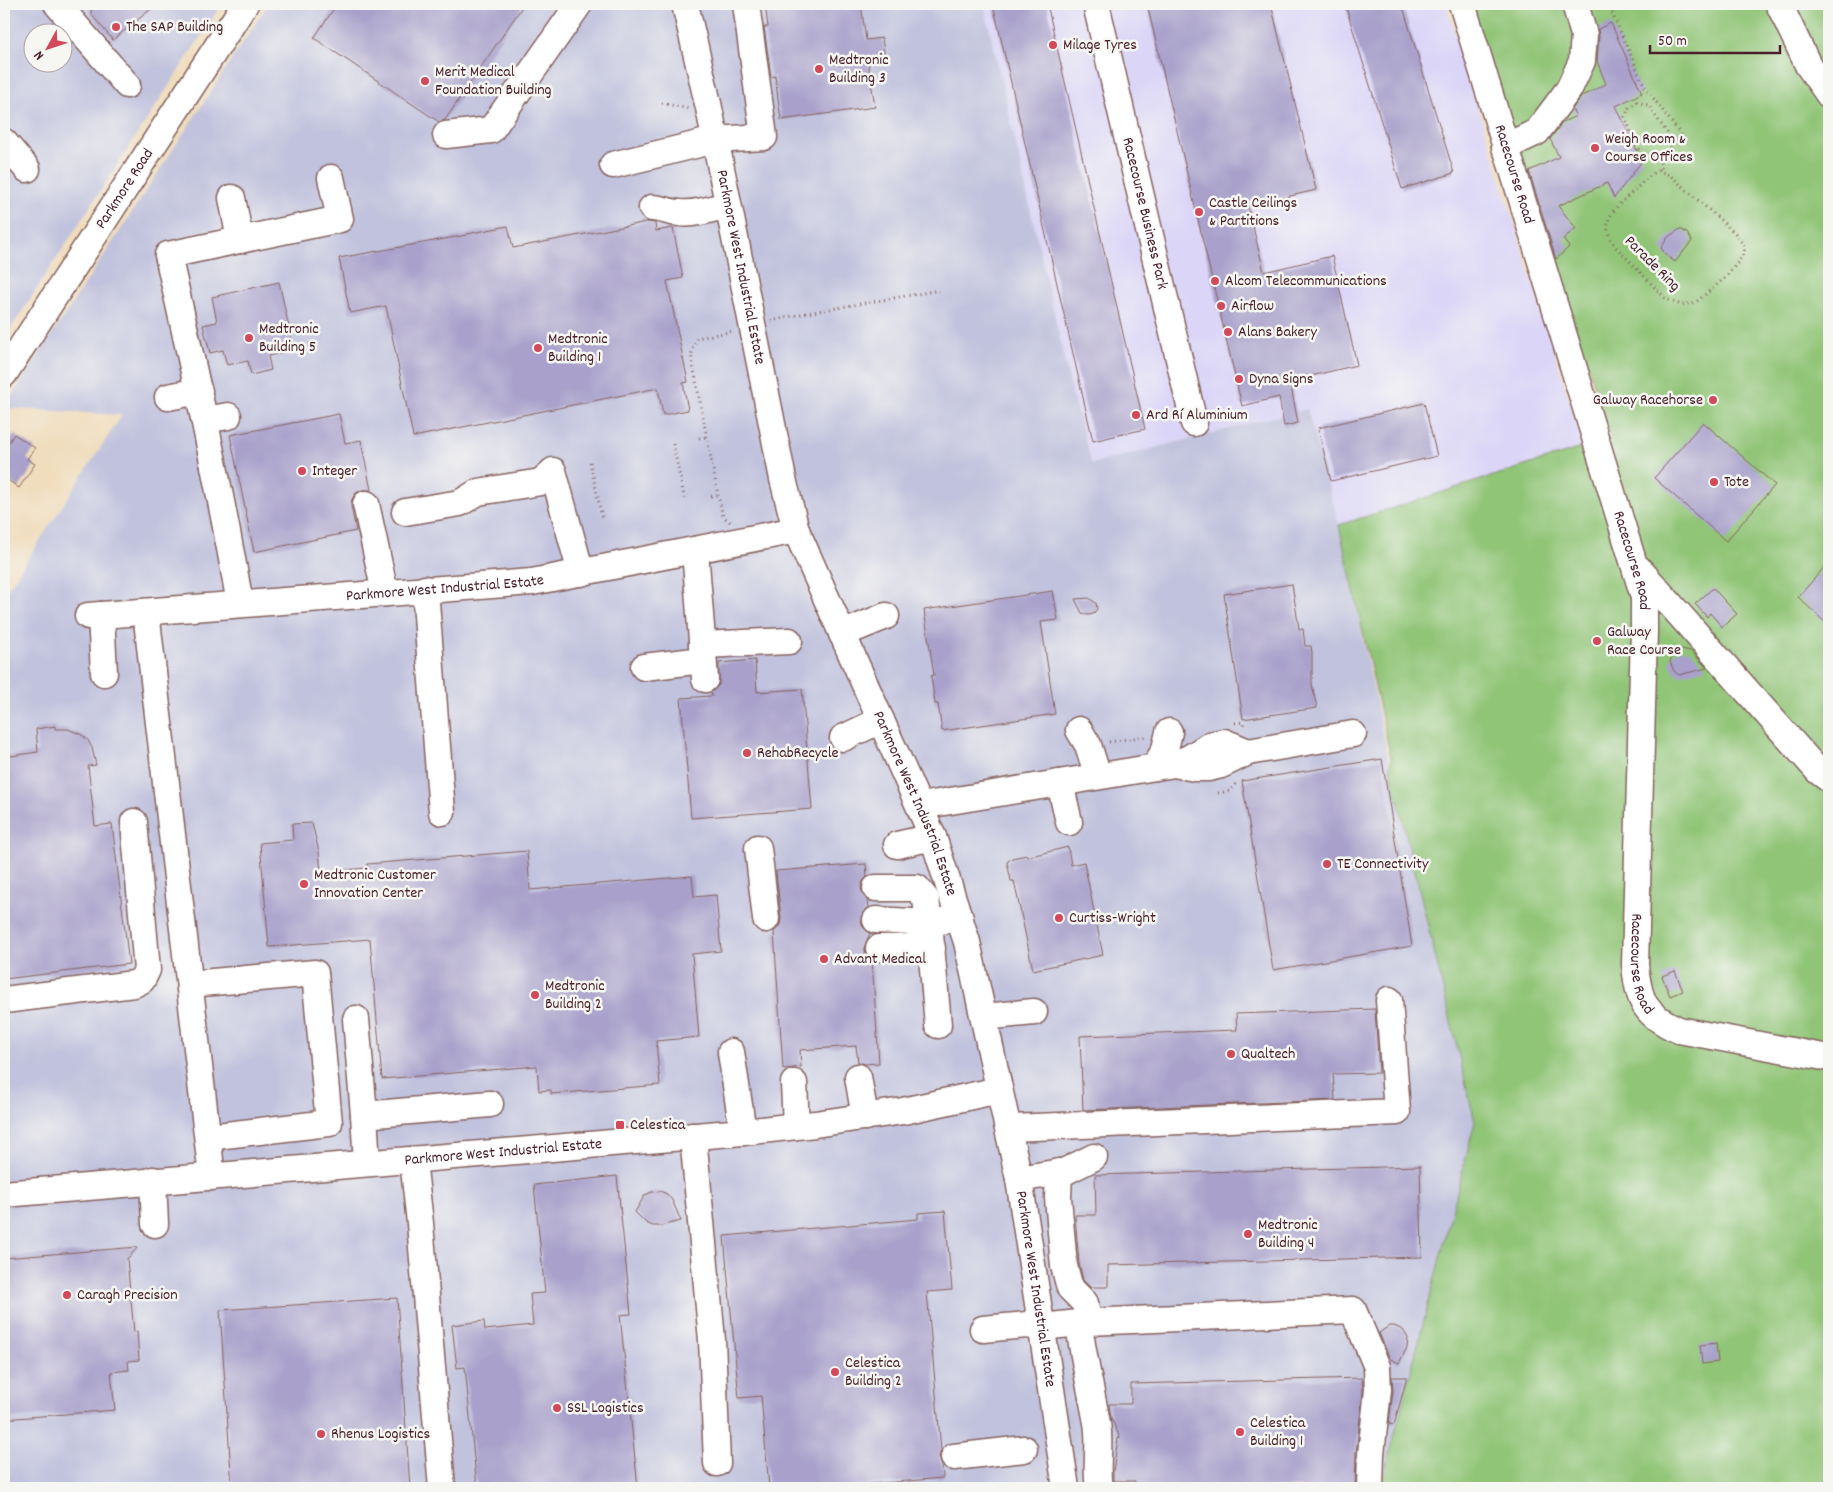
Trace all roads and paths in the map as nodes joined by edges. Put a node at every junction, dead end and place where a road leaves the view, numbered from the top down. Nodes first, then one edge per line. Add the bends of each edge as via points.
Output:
1 (57, 4) edge
2 (245, 4) edge
3 (579, 4) edge
4 (684, 4) edge
5 (746, 4) edge
6 (1096, 4) edge
7 (1462, 4) edge
8 (1575, 4) edge
9 (1608, 4) edge
10 (1779, 4) edge
11 (127, 85) dead end
12 (1829, 96) edge
13 (446, 135) dead end
14 (715, 140) junction
15 (4, 142) edge
16 (1670, 142) junction
17 (1505, 147) junction
18 (1660, 162) junction
19 (613, 165) dead end
20 (27, 169) dead end
21 (1661, 171) junction
22 (332, 178) dead end
23 (232, 198) dead end
24 (728, 205) junction
25 (652, 208) dead end
26 (240, 240) junction
27 (4, 374) edge
28 (199, 391) junction
29 (168, 397) dead end
30 (1194, 423) dead end
31 (707, 437) dead end
32 (699, 438) dead end
33 (673, 444) dead end
34 (590, 462) dead end
35 (718, 495) dead end
36 (711, 496) dead end
37 (685, 501) dead end
38 (366, 504) dead end
39 (405, 512) dead end
40 (602, 517) dead end
41 (796, 530) junction
42 (695, 550) junction
43 (1634, 563) junction
44 (581, 573) junction
45 (425, 589) junction
46 (385, 593) junction
47 (240, 604) junction
48 (146, 612) junction
49 (886, 616) dead end
50 (842, 634) junction
51 (789, 641) dead end
52 (703, 661) junction
53 (644, 667) dead end
54 (104, 673) dead end
55 (881, 720) junction
56 (1079, 730) dead end
57 (1168, 732) dead end
58 (1353, 734) dead end
59 (843, 738) dead end
60 (1165, 765) junction
61 (1098, 776) junction
62 (1829, 779) edge
63 (1060, 783) junction
64 (920, 806) junction
65 (442, 812) dead end
66 (134, 822) dead end
67 (1069, 822) dead end
68 (933, 837) junction
69 (897, 845) dead end
70 (758, 848) dead end
71 (876, 888) dead end
72 (960, 918) junction
73 (766, 919) dead end
74 (876, 920) dead end
75 (931, 935) junction
76 (879, 948) dead end
77 (190, 984) junction
78 (4, 1000) edge
79 (1389, 1000) dead end
80 (1034, 1012) dead end
81 (984, 1017) junction
82 (356, 1020) dead end
83 (938, 1025) dead end
84 (731, 1052) dead end
85 (1829, 1058) edge
86 (858, 1076) dead end
87 (794, 1083) dead end
88 (1000, 1090) junction
89 (490, 1104) dead end
90 (364, 1115) junction
91 (865, 1117) junction
92 (796, 1126) junction
93 (1009, 1128) junction
94 (743, 1132) junction
95 (693, 1136) junction
96 (208, 1137) junction
97 (1094, 1157) dead end
98 (413, 1160) junction
99 (367, 1163) junction
100 (1060, 1172) junction
101 (212, 1176) junction
102 (1019, 1178) junction
103 (153, 1180) junction
104 (4, 1194) edge
105 (155, 1224) dead end
106 (1084, 1323) junction
107 (1042, 1327) junction
108 (983, 1329) dead end
109 (1024, 1449) dead end
110 (954, 1457) dead end
111 (717, 1463) dead end
112 (442, 1488) edge
113 (1066, 1488) edge
114 (1099, 1488) edge
115 (1370, 1488) edge

1 - 11 street
2 - 27 street, Parkmore Road
3 - 13 street via 491,130
4 - 14 street, Parkmore West Industrial Estate
5 - 14 street via 764,137
6 - 30 street, Racecourse Business Park
7 - 17 street, Racecourse Road
8 - 17 street via 1584,35 1582,61 1569,89 1537,132
9 - 16 path via 1645,87 1685,140
10 - 12 street via 1808,65
14 - 19 street
14 - 24 street, Parkmore West Industrial Estate
15 - 20 street
16 - 18 path via 1667,156
16 - 18 path via 1670,137 1648,105 1637,102 1629,108 1625,117 1642,154
17 - 43 street, Racecourse Road
18 - 21 path
21 - 21 path, Parade Ring via 1650,176 1614,209 1607,223 1609,238 1666,299 1681,305 1691,304 1725,278 1745,247 1728,227 1671,176
22 - 26 street via 340,219
23 - 26 street
24 - 25 street via 681,214
24 - 41 street, Parkmore West Industrial Estate
26 - 28 street via 168,256
28 - 29 street
28 - 47 street via 216,418 226,522
31 - 32 path
33 - 37 path
34 - 40 path
35 - 36 path
38 - 46 street
39 - 44 street via 460,503 478,492 541,482 553,471
41 - 42 street, Parkmore West Industrial Estate
41 - 50 street, Parkmore West Industrial Estate
42 - 44 street, Parkmore West Industrial Estate
42 - 52 street
43 - 62 street via 1818,771
43 - 85 street, Racecourse Road via 1644,597 1635,966 1643,1002 1661,1022 1679,1030
44 - 45 street, Parkmore West Industrial Estate via 532,582
45 - 46 street, Parkmore West Industrial Estate
45 - 65 street
46 - 47 street, Parkmore West Industrial Estate
47 - 48 street, Parkmore West Industrial Estate
48 - 54 street, Parkmore West Industrial Estate via 94,616
48 - 77 street
49 - 50 street
50 - 55 street, Parkmore West Industrial Estate
51 - 52 street
52 - 53 street
55 - 59 street
55 - 64 street, Parkmore West Industrial Estate
56 - 61 street via 1088,745
57 - 60 street
58 - 60 street via 1248,752 1208,768
60 - 61 street
61 - 63 street
63 - 64 street
63 - 67 street
64 - 68 street, Parkmore West Industrial Estate
66 - 78 street via 147,970 142,980 134,984
68 - 69 street
68 - 72 street, Parkmore West Industrial Estate
70 - 73 street
71 - 75 street via 917,888 926,899
72 - 75 street
72 - 81 street, Parkmore West Industrial Estate
74 - 75 street
75 - 76 street
75 - 83 street
77 - 96 street
77 - 96 street via 315,973 328,1123
79 - 93 street via 1397,1112
80 - 81 street
81 - 88 street, Parkmore West Industrial Estate
82 - 90 street
84 - 94 street
86 - 91 street
87 - 92 street
88 - 91 street, Parkmore West Industrial Estate
88 - 93 street, Parkmore West Industrial Estate
89 - 90 street
90 - 99 street
91 - 92 street, Parkmore West Industrial Estate
92 - 94 street, Parkmore West Industrial Estate
93 - 102 street, Parkmore West Industrial Estate
94 - 95 street, Parkmore West Industrial Estate
95 - 98 street, Parkmore West Industrial Estate
95 - 111 street via 712,1340
96 - 101 street
97 - 100 street
98 - 99 street, Parkmore West Industrial Estate
98 - 112 street
99 - 101 street, Parkmore West Industrial Estate
100 - 102 street
100 - 106 street via 1058,1198 1064,1266 1070,1288 1085,1302
101 - 103 street, Parkmore West Industrial Estate
102 - 107 street, Parkmore West Industrial Estate
103 - 104 street, Parkmore West Industrial Estate
103 - 105 street
106 - 107 street
106 - 114 street via 1086,1374 1098,1424 1096,1473
106 - 115 street via 1353,1310 1377,1367
107 - 108 street via 1027,1324
107 - 113 street, Parkmore West Industrial Estate
109 - 110 street

